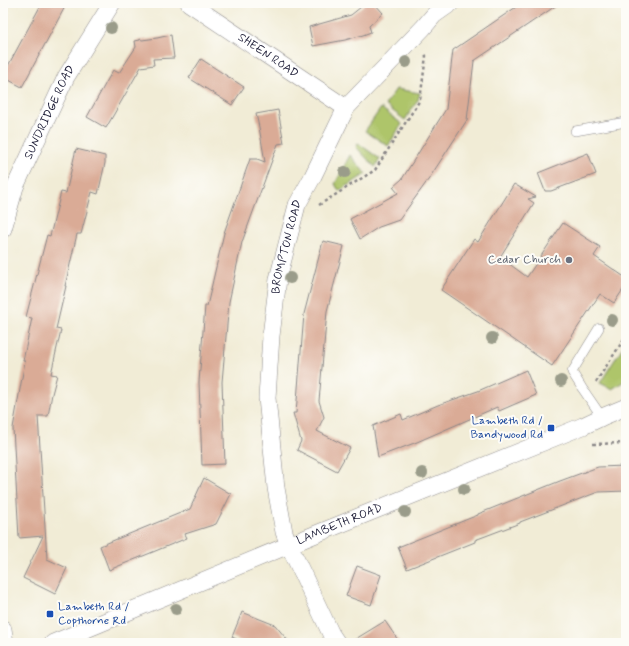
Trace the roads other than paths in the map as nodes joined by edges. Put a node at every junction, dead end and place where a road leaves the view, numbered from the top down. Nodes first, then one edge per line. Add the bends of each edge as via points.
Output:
1 (112, 3) edge
2 (190, 3) edge
3 (451, 3) edge
4 (346, 108) junction
5 (626, 122) edge
6 (575, 131) dead end
7 (3, 230) edge
8 (599, 328) dead end
9 (626, 407) edge
10 (602, 417) junction
11 (288, 545) junction
12 (3, 628) edge
13 (5, 643) edge
14 (53, 643) edge
15 (337, 643) edge

1 - 7 street, SUNDRIDGE ROAD via 66,76 15,187
2 - 4 street, SHEEN ROAD
3 - 4 street, BROMPTON ROAD via 434,15
4 - 11 street, BROMPTON ROAD via 297,205 278,278 266,398 276,488
5 - 6 lane
8 - 10 lane via 572,372
9 - 10 street, LAMBETH ROAD
10 - 11 street, LAMBETH ROAD
11 - 14 street, LAMBETH ROAD
11 - 15 street, BROMPTON ROAD
12 - 13 street

